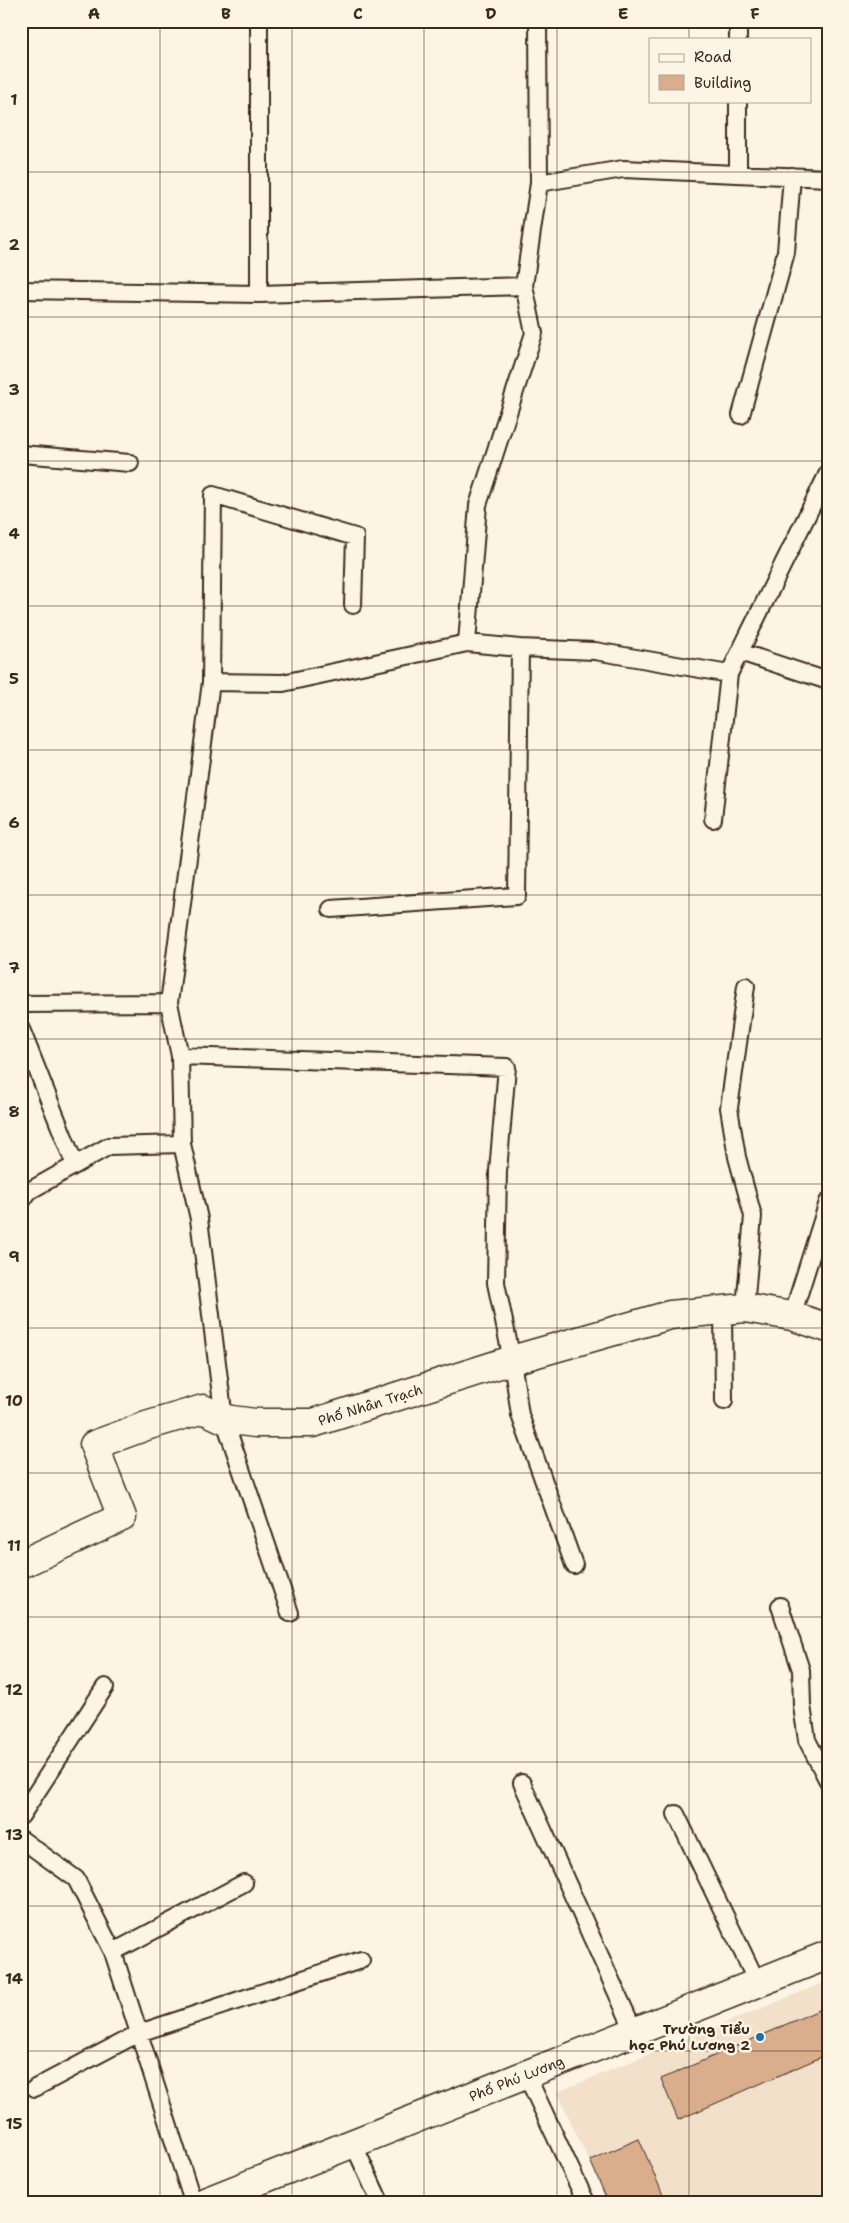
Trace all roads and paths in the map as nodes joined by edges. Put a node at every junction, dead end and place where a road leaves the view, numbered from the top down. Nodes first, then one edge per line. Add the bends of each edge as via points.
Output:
1 (259, 21) edge
2 (538, 21) edge
3 (738, 21) edge
4 (738, 38) edge
5 (738, 102) edge
6 (738, 174) junction
7 (792, 176) junction
8 (828, 178) edge
9 (539, 183) junction
10 (524, 286) junction
11 (21, 290) edge
12 (259, 294) junction
13 (740, 415) dead end
14 (21, 454) edge
15 (130, 463) dead end
16 (828, 473) edge
17 (353, 605) dead end
18 (467, 643) junction
19 (520, 648) junction
20 (740, 652) junction
21 (728, 674) junction
22 (828, 681) edge
23 (211, 682) junction
24 (713, 819) dead end
25 (332, 909) dead end
26 (746, 986) dead end
27 (169, 1003) junction
28 (21, 1004) edge
29 (21, 1029) edge
30 (180, 1056) junction
31 (182, 1144) junction
32 (75, 1165) junction
33 (21, 1202) edge
34 (828, 1202) edge
35 (734, 1310) junction
36 (792, 1316) junction
37 (828, 1328) edge
38 (512, 1360) junction
39 (724, 1401) dead end
40 (224, 1419) junction
41 (21, 1564) edge
42 (574, 1565) dead end
43 (780, 1606) dead end
44 (290, 1614) dead end
45 (105, 1686) dead end
46 (828, 1781) edge
47 (522, 1783) dead end
48 (676, 1814) dead end
49 (21, 1816) edge
50 (21, 1838) edge
51 (244, 1883) dead end
52 (113, 1952) junction
53 (828, 1955) edge
54 (361, 1960) dead end
55 (757, 1982) junction
56 (634, 2031) junction
57 (139, 2033) junction
58 (526, 2074) junction
59 (35, 2088) dead end
60 (353, 2143) junction
61 (193, 2202) edge
62 (205, 2202) edge
63 (380, 2202) edge
64 (586, 2202) edge

1 - 12 lane
2 - 9 lane
3 - 4 lane
5 - 6 lane
6 - 7 lane
6 - 9 lane via 623,169
7 - 8 lane
7 - 13 lane via 786,252
9 - 10 lane
10 - 12 lane
10 - 18 lane via 534,333 478,505
11 - 12 lane
14 - 15 lane
16 - 20 lane
17 - 23 lane via 355,537 213,495
18 - 19 lane
18 - 23 lane via 283,683
19 - 21 lane via 595,651
19 - 25 lane via 517,896
20 - 21 lane
20 - 22 lane
21 - 24 lane
23 - 27 lane
26 - 35 lane via 729,1108 737,1157 753,1216
27 - 28 lane
27 - 30 lane
29 - 32 lane
30 - 31 lane
30 - 38 lane via 507,1067 498,1171 495,1274
31 - 32 lane via 109,1146
31 - 40 lane via 198,1219
32 - 33 lane via 29,1191
34 - 36 lane
35 - 36 street, Phố Nhân Trạch
35 - 38 street, Phố Nhân Trạch via 670,1315
35 - 39 lane
36 - 37 street, Phố Nhân Trạch
38 - 40 street, Phố Nhân Trạch via 313,1423 255,1423
38 - 42 lane via 520,1415
40 - 41 street, Phố Nhân Trạch via 203,1409 94,1445 122,1517
40 - 44 lane
43 - 46 lane via 801,1670 807,1740
45 - 49 lane
47 - 56 lane
48 - 55 lane
50 - 52 lane via 76,1879
51 - 52 lane
52 - 57 lane
53 - 55 street, Phố Phú Lương
54 - 57 lane
55 - 56 street, Phố Phú Lương
56 - 58 street, Phố Phú Lương
57 - 59 lane
57 - 61 lane
58 - 60 street, Phố Phú Lương
58 - 64 lane
60 - 62 street, Phố Phú Lương
60 - 63 lane

